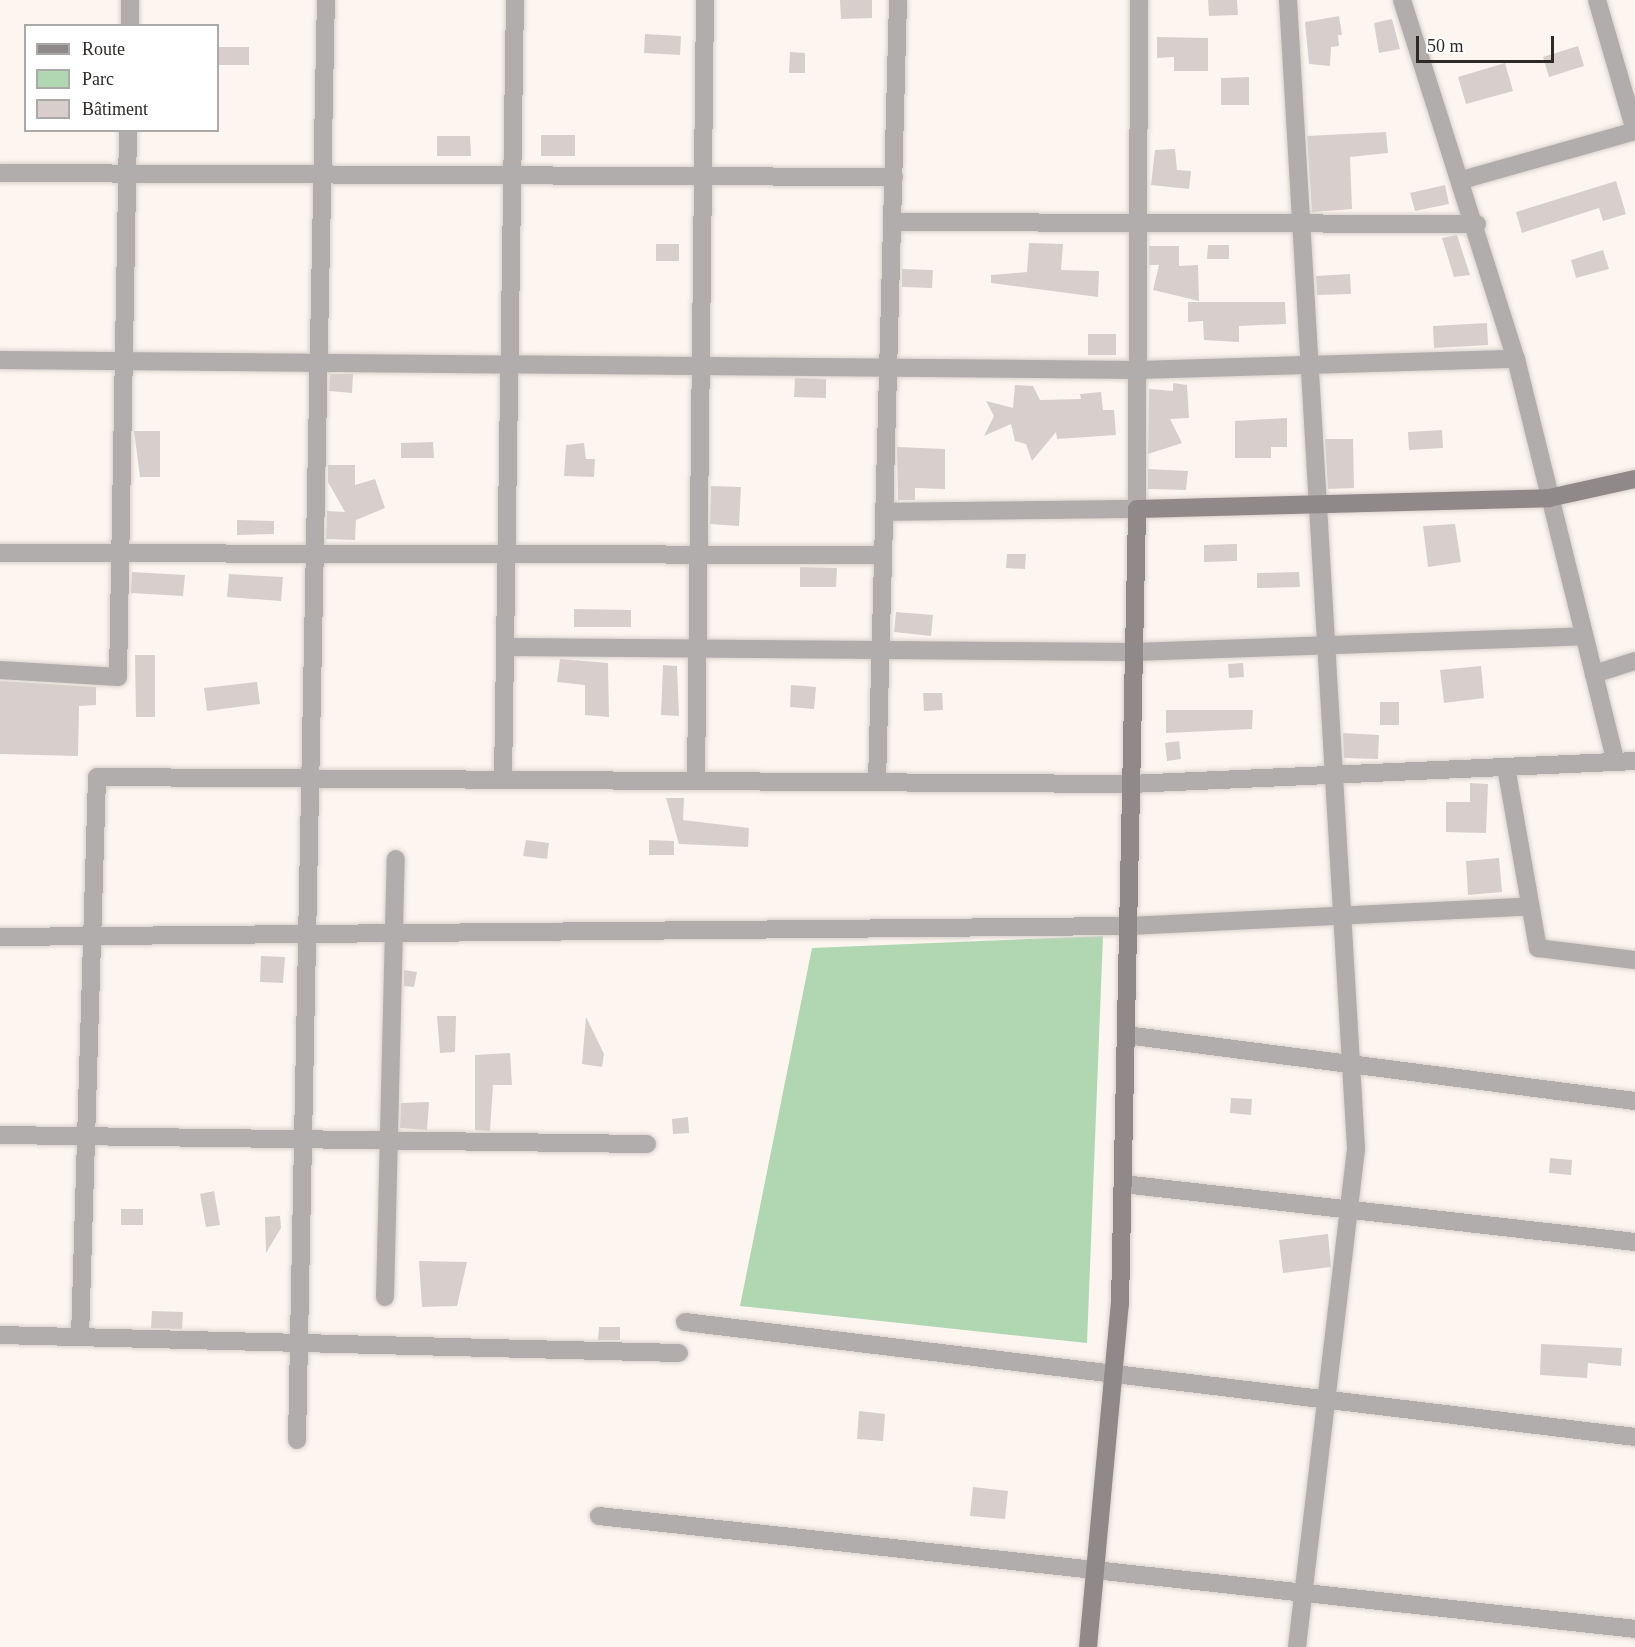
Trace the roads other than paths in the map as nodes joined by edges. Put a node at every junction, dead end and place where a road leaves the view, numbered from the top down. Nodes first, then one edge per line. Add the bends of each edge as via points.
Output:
1 (130, 0) edge
2 (326, 0) edge
3 (515, 0) edge
4 (705, 0) edge
5 (898, 0) edge
6 (1139, 0) edge
7 (1288, 0) edge
8 (1402, 0) edge
9 (1597, 0) edge
10 (130, 24) edge
11 (1635, 131) edge
12 (128, 132) edge
13 (0, 173) edge
14 (127, 174) junction
15 (323, 174) junction
16 (513, 175) junction
17 (703, 176) junction
18 (894, 177) junction
19 (1462, 180) junction
20 (892, 222) junction
21 (1138, 223) junction
22 (1301, 223) junction
23 (1477, 224) junction
24 (1516, 359) junction
25 (0, 360) edge
26 (123, 361) junction
27 (319, 363) junction
28 (509, 365) junction
29 (1310, 365) junction
30 (700, 366) junction
31 (888, 368) junction
32 (1138, 370) junction
33 (1635, 479) edge
34 (1549, 498) junction
35 (1318, 504) junction
36 (1137, 509) junction
37 (884, 512) junction
38 (0, 553) edge
39 (120, 553) junction
40 (315, 554) junction
41 (507, 554) junction
42 (698, 555) junction
43 (883, 555) junction
44 (1584, 636) junction
45 (1326, 645) junction
46 (506, 646) junction
47 (697, 648) junction
48 (881, 650) junction
49 (1134, 652) junction
50 (1635, 661) edge
51 (0, 670) edge
52 (1594, 674) junction
53 (1635, 761) edge
54 (1616, 762) junction
55 (1506, 767) junction
56 (1334, 775) junction
57 (311, 778) junction
58 (503, 780) junction
59 (696, 781) junction
60 (877, 782) junction
61 (1131, 784) junction
62 (396, 859) dead end
63 (1530, 906) junction
64 (1342, 915) junction
65 (1128, 926) junction
66 (394, 933) junction
67 (308, 934) junction
68 (92, 936) junction
69 (0, 937) edge
70 (1635, 960) edge
71 (1126, 1035) junction
72 (1351, 1064) junction
73 (1635, 1101) edge
74 (0, 1135) edge
75 (86, 1136) junction
76 (303, 1139) junction
77 (389, 1141) junction
78 (647, 1144) dead end
79 (1123, 1184) junction
80 (1349, 1210) junction
81 (1635, 1242) edge
82 (385, 1297) dead end
83 (685, 1322) dead end
84 (0, 1335) edge
85 (80, 1338) junction
86 (299, 1343) junction
87 (679, 1353) dead end
88 (1114, 1374) junction
89 (1327, 1400) junction
90 (1635, 1437) edge
91 (297, 1440) dead end
92 (599, 1516) dead end
93 (1095, 1570) junction
94 (1304, 1593) junction
95 (1635, 1629) edge
96 (1088, 1647) edge
97 (1297, 1647) edge

1 - 10 street
2 - 15 street
3 - 16 street
4 - 17 street
5 - 18 street
6 - 21 street
7 - 22 street
8 - 19 street
9 - 11 street
11 - 19 street
12 - 14 street
13 - 14 street
14 - 15 street
14 - 26 street
15 - 16 street
15 - 27 street
16 - 17 street
16 - 28 street
17 - 18 street
17 - 30 street
18 - 20 street
19 - 23 street
20 - 21 street
20 - 31 street
21 - 22 street
21 - 32 street
22 - 23 street
22 - 29 street
23 - 24 street
24 - 29 street
24 - 34 street
25 - 26 street
26 - 27 street
26 - 39 street
27 - 28 street
27 - 40 street
28 - 30 street
28 - 41 street
29 - 32 street
29 - 35 street
30 - 31 street
30 - 42 street
31 - 32 street
31 - 37 street
32 - 36 street
33 - 34 main road
34 - 35 main road
34 - 44 street
35 - 36 main road
35 - 45 street
36 - 37 street
36 - 49 main road
37 - 43 street
38 - 39 street
39 - 40 street
39 - 51 street via 117,677
40 - 41 street
40 - 57 street
41 - 42 street
41 - 46 street
42 - 43 street
42 - 47 street
43 - 48 street
44 - 45 street
44 - 52 street
45 - 49 street
45 - 56 street
46 - 47 street
46 - 58 street
47 - 48 street
47 - 59 street
48 - 49 street
48 - 60 street
49 - 61 main road
50 - 52 street
52 - 54 street
53 - 54 street
54 - 55 street
55 - 56 street
55 - 63 street
56 - 61 street
56 - 64 street
57 - 58 street
57 - 67 street
57 - 68 street via 97,777
58 - 59 street
59 - 60 street
60 - 61 street
61 - 65 main road
62 - 66 street
63 - 64 street
63 - 70 street via 1538,948
64 - 65 street
64 - 72 street
65 - 66 street
65 - 71 main road
66 - 67 street
66 - 77 street
67 - 68 street
67 - 76 street
68 - 69 street
68 - 75 street
71 - 72 street
71 - 79 main road
72 - 73 street
72 - 80 street via 1356,1149
74 - 75 street
75 - 76 street
75 - 85 street
76 - 77 street
76 - 86 street
77 - 78 street
77 - 82 street
79 - 80 street
79 - 88 main road
80 - 81 street
80 - 89 street
83 - 88 street
84 - 85 street
85 - 86 street
86 - 87 street
86 - 91 street
88 - 89 street
88 - 93 main road
89 - 90 street
89 - 94 street
92 - 93 street
93 - 94 street
93 - 96 main road
94 - 95 street
94 - 97 street

